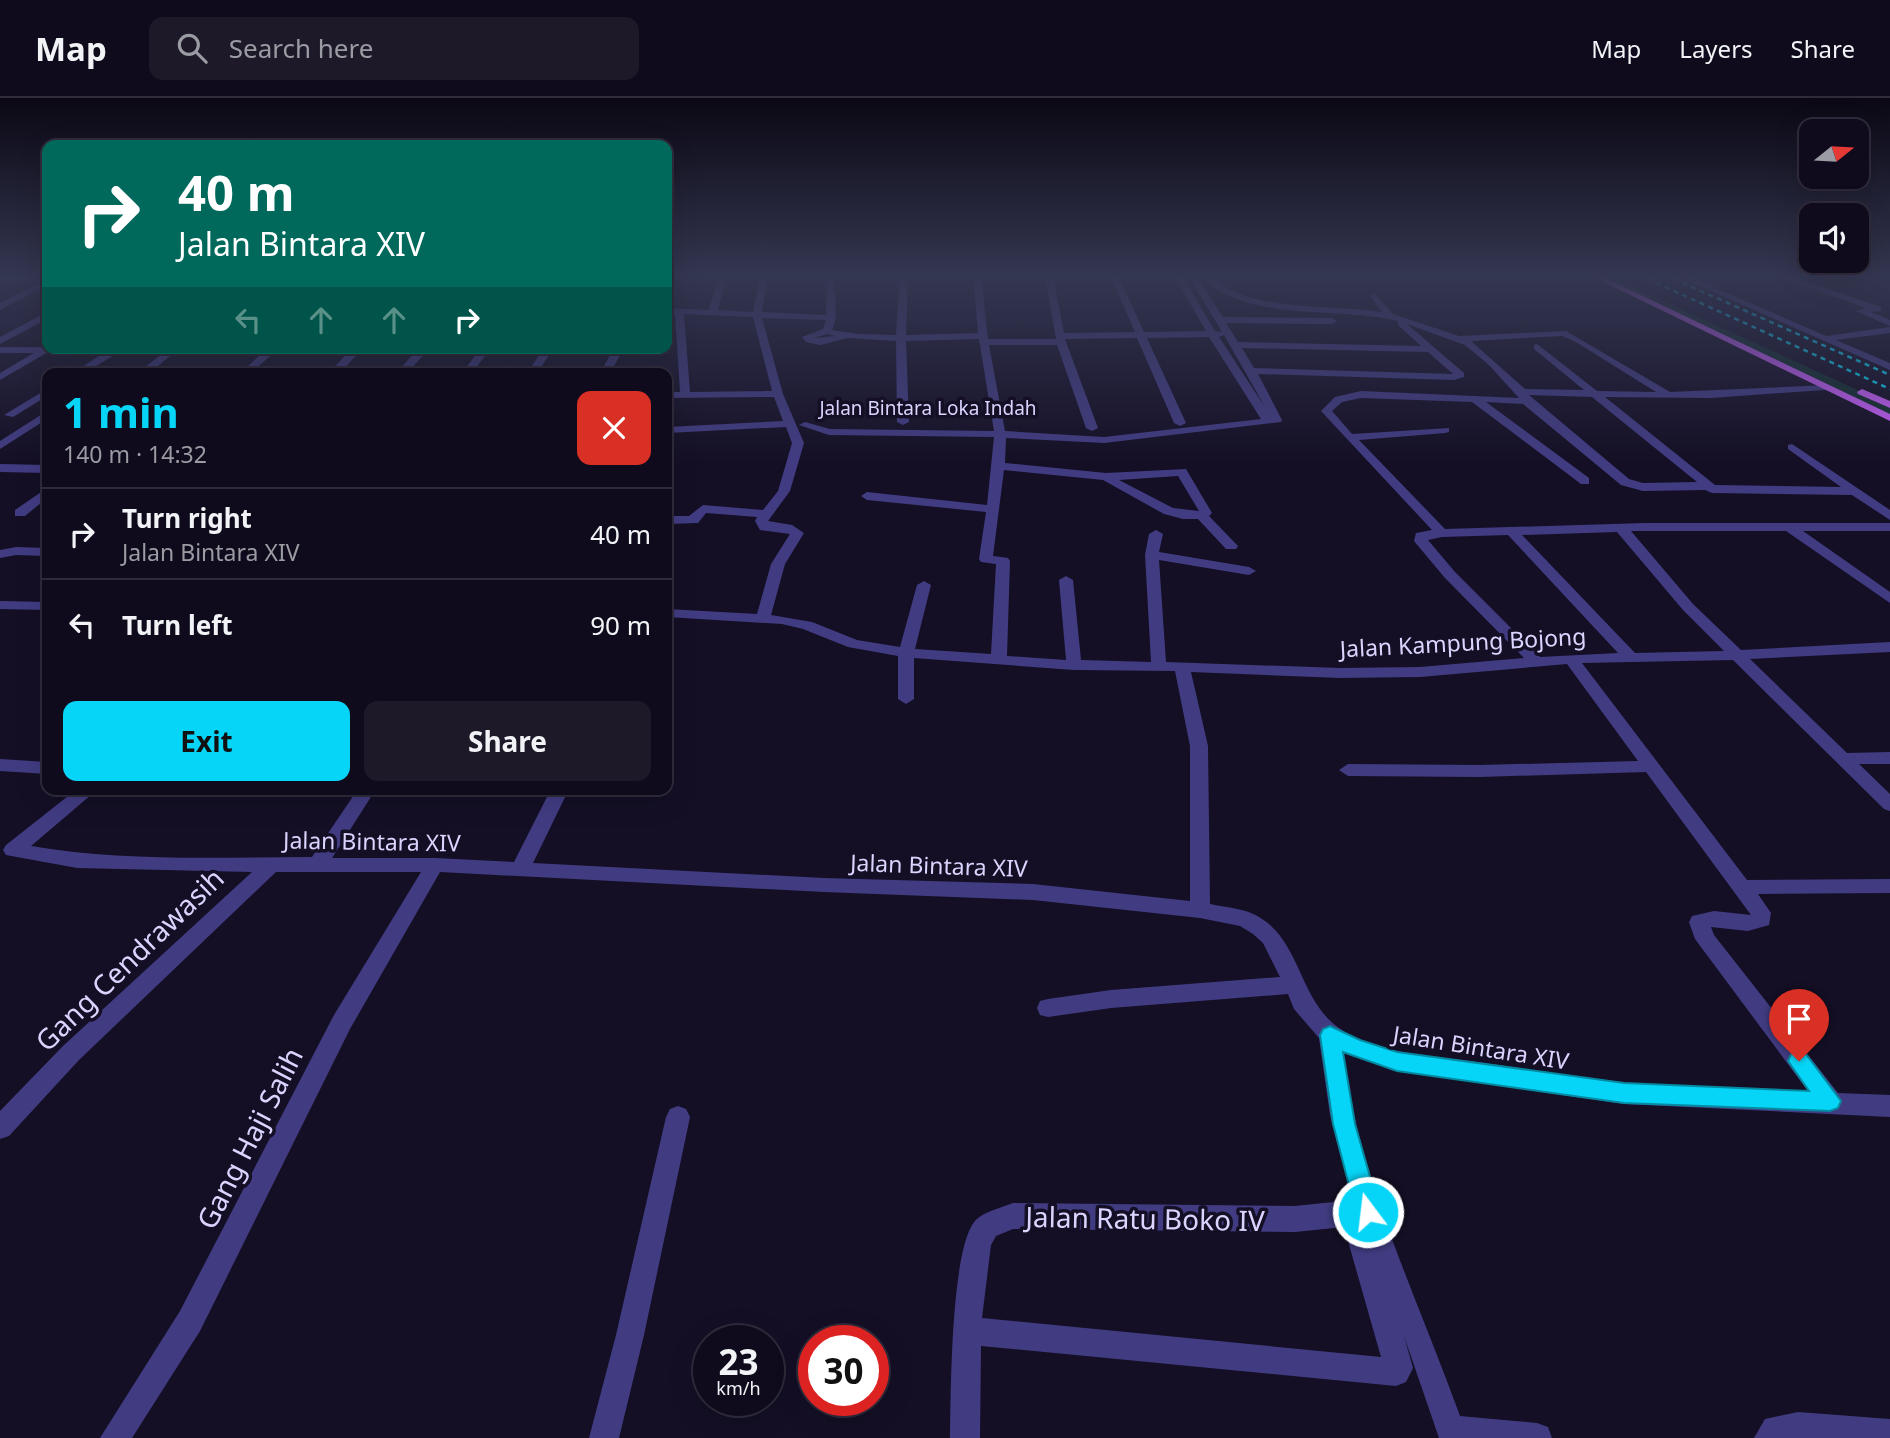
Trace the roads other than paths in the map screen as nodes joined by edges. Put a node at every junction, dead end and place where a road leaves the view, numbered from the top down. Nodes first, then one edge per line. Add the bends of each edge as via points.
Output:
1 (901, 337) edge
2 (1059, 337) edge
3 (681, 338) edge
4 (763, 338) edge
5 (807, 338) edge
6 (842, 338) edge
7 (984, 338) edge
8 (1140, 338) edge
9 (1214, 338) edge
10 (1230, 338) edge
11 (1417, 338) edge
12 (1455, 338) joint
13 (1465, 338) edge
14 (1573, 338) edge
15 (1722, 338) edge
16 (1743, 338) edge
17 (1825, 338) joint
18 (1829, 338) edge
19 (1235, 345) junction
20 (1537, 347) dead end
21 (42, 349) edge
22 (1429, 349) junction
23 (0, 350) edge
24 (42, 352) edge
25 (109, 354) edge
26 (169, 354) edge
27 (267, 354) edge
28 (352, 354) edge
29 (419, 354) edge
30 (481, 354) edge
31 (1890, 367) edge
32 (86, 368) edge
33 (149, 368) edge
34 (251, 368) edge
35 (339, 368) edge
36 (406, 368) edge
37 (471, 368) edge
38 (1251, 371) junction
39 (0, 377) edge
40 (1824, 387) junction
41 (1595, 393) junction
42 (778, 394) junction
43 (42, 395) edge
44 (672, 395) edge
45 (685, 395) junction
46 (1669, 395) junction
47 (1524, 397) junction
48 (1475, 399) junction
49 (1890, 405) edge
50 (9, 415) dead end
51 (42, 417) edge
52 (1269, 417) junction
53 (1890, 418) edge
54 (903, 422) junction
55 (1180, 423) junction
56 (788, 425) junction
57 (1092, 428) junction
58 (999, 429) junction
59 (672, 430) edge
60 (1445, 430) dead end
61 (1351, 437) junction
62 (0, 446) edge
63 (1792, 447) dead end
64 (999, 466) junction
65 (0, 467) edge
66 (42, 469) edge
67 (1106, 477) junction
68 (1586, 481) dead end
69 (1707, 486) junction
70 (1856, 491) junction
71 (42, 496) edge
72 (867, 496) dead end
73 (993, 509) junction
74 (20, 513) dead end
75 (768, 514) junction
76 (1202, 516) junction
77 (1890, 516) edge
78 (672, 520) edge
79 (1788, 526) junction
80 (1890, 527) edge
81 (1620, 528) junction
82 (1511, 531) junction
83 (1442, 533) junction
84 (1156, 534) dead end
85 (1231, 546) dead end
86 (42, 552) edge
87 (0, 554) edge
88 (1152, 555) junction
89 (1250, 570) dead end
90 (1066, 580) dead end
91 (925, 585) dead end
92 (1890, 599) edge
93 (0, 605) edge
94 (42, 606) edge
95 (672, 613) edge
96 (763, 618) junction
97 (1890, 647) edge
98 (906, 653) junction
99 (1740, 655) junction
100 (1629, 656) junction
101 (999, 659) junction
102 (1572, 659) junction
103 (1536, 662) junction
104 (1074, 665) junction
105 (1159, 666) junction
106 (1182, 667) junction
107 (906, 699) dead end
108 (1890, 758) edge
109 (1844, 759) junction
110 (1, 765) edge
111 (1651, 766) junction
112 (42, 768) edge
113 (1348, 770) dead end
114 (81, 795) edge
115 (363, 795) edge
116 (557, 795) edge
117 (1890, 805) edge
118 (6, 855) edge
119 (271, 864) junction
120 (318, 864) junction
121 (436, 865) junction
122 (520, 869) junction
123 (1890, 886) edge
124 (1741, 887) junction
125 (1200, 910) junction
126 (1295, 985) junction
127 (1048, 1008) dead end
128 (1330, 1035) junction
129 (1830, 1101) junction
130 (1890, 1106) edge
131 (678, 1117) dead end
132 (0, 1128) edge
133 (967, 1331) junction
134 (1452, 1434) edge
135 (1890, 1434) edge
136 (116, 1438) edge
137 (604, 1438) edge
138 (965, 1438) edge
139 (1537, 1438) edge
140 (1769, 1438) edge

1 - 54 street
2 - 57 street
3 - 45 street
4 - 42 street, Jalan Bintara Loka Indah
5 - 6 street via 820,342
7 - 58 street
8 - 55 street
9 - 52 street
10 - 19 street
11 - 22 street
12 - 13 street
12 - 47 street via 1468,344
14 - 46 street
15 - 40 main road
16 - 49 main road
17 - 18 street
17 - 31 street
19 - 22 street
19 - 38 street
20 - 41 street
21 - 23 street
22 - 38 street via 1460,375
24 - 39 street
25 - 32 street
26 - 33 street
27 - 34 street
28 - 35 street
29 - 36 street
30 - 37 street
38 - 52 street
40 - 46 street
40 - 53 main road
41 - 46 street
41 - 47 street
41 - 69 street
42 - 45 street
42 - 56 street, Jalan Bintara Loka Indah
43 - 50 street
44 - 45 street
47 - 48 street
47 - 69 street via 1630,485
48 - 61 street via 1386,393 1345,396 1326,411
48 - 68 street
51 - 62 street
52 - 55 street, Jalan Bintara Loka Indah
52 - 58 street, Jalan Bintara Loka Indah via 1104,440
54 - 58 street, Jalan Bintara Loka Indah
54 - 58 street, Jalan Bintara Loka Indah via 805,425 829,432
55 - 57 street, Jalan Bintara Loka Indah
56 - 59 street
56 - 75 street, Jalan Bintara Loka Indah via 798,443 784,491
57 - 58 street, Jalan Bintara Loka Indah
58 - 64 street
60 - 61 street
61 - 83 street
63 - 70 street
64 - 67 street
64 - 73 street
65 - 66 street
67 - 76 street via 1165,509
67 - 76 street via 1182,472 1205,510
69 - 70 street via 1719,491
70 - 77 street
71 - 74 street
72 - 73 street
73 - 101 street via 986,559 1003,561
75 - 78 street via 703,509 693,520
75 - 96 street via 762,526 797,533 778,564
76 - 85 street
79 - 80 street
79 - 81 street
79 - 92 street
81 - 82 street
81 - 99 street via 1688,607
82 - 83 street
82 - 100 street
83 - 103 street via 1420,538
84 - 88 street
86 - 87 street
88 - 89 street
88 - 105 street
90 - 104 street
91 - 98 street
93 - 94 street
95 - 96 street, Jalan Kampung Bojong
96 - 98 street, Jalan Kampung Bojong via 807,625 864,646
97 - 99 street, Jalan Kampung Bojong
98 - 101 street, Jalan Kampung Bojong
98 - 107 street
99 - 100 street, Jalan Kampung Bojong
99 - 109 street
100 - 102 street, Jalan Kampung Bojong
101 - 104 street, Jalan Kampung Bojong
102 - 103 street, Jalan Kampung Bojong
102 - 111 street
103 - 106 street, Jalan Kampung Bojong via 1420,672
104 - 105 street, Jalan Kampung Bojong
105 - 106 street, Jalan Kampung Bojong
106 - 125 street via 1199,746
108 - 109 street
109 - 117 street
110 - 112 street
111 - 113 street
111 - 124 street
114 - 118 street, Jalan Bintara XIV
115 - 120 street
116 - 122 street
118 - 119 street, Jalan Bintara XIV via 130,864
119 - 120 street, Jalan Bintara XIV
119 - 132 street, Gang Cendrawasih
120 - 121 street, Jalan Bintara XIV
121 - 122 street, Jalan Bintara XIV
121 - 136 street, Gang Haji Salih via 342,1022 190,1321
122 - 125 street, Jalan Bintara XIV via 1033,892
123 - 124 street
124 - 129 street via 1761,913 1759,922 1713,917 1699,922 1699,927
125 - 126 street, Jalan Bintara XIV via 1245,919 1259,928 1270,937
126 - 127 street
126 - 128 street, Jalan Bintara XIV via 1302,1003
128 - 129 street, Jalan Bintara XIV via 1397,1062 1624,1093
128 - 134 street via 1344,1124 1368,1212
129 - 130 street, Jalan Bintara XIV
131 - 137 street
133 - 133 street, Jalan Ratu Boko IV via 1396,1372 1399,1368 1353,1213 1296,1219 1005,1217 987,1227 978,1241
133 - 138 street, Jalan Ratu Boko IV
134 - 139 street
135 - 140 street via 1798,1427 1776,1430

